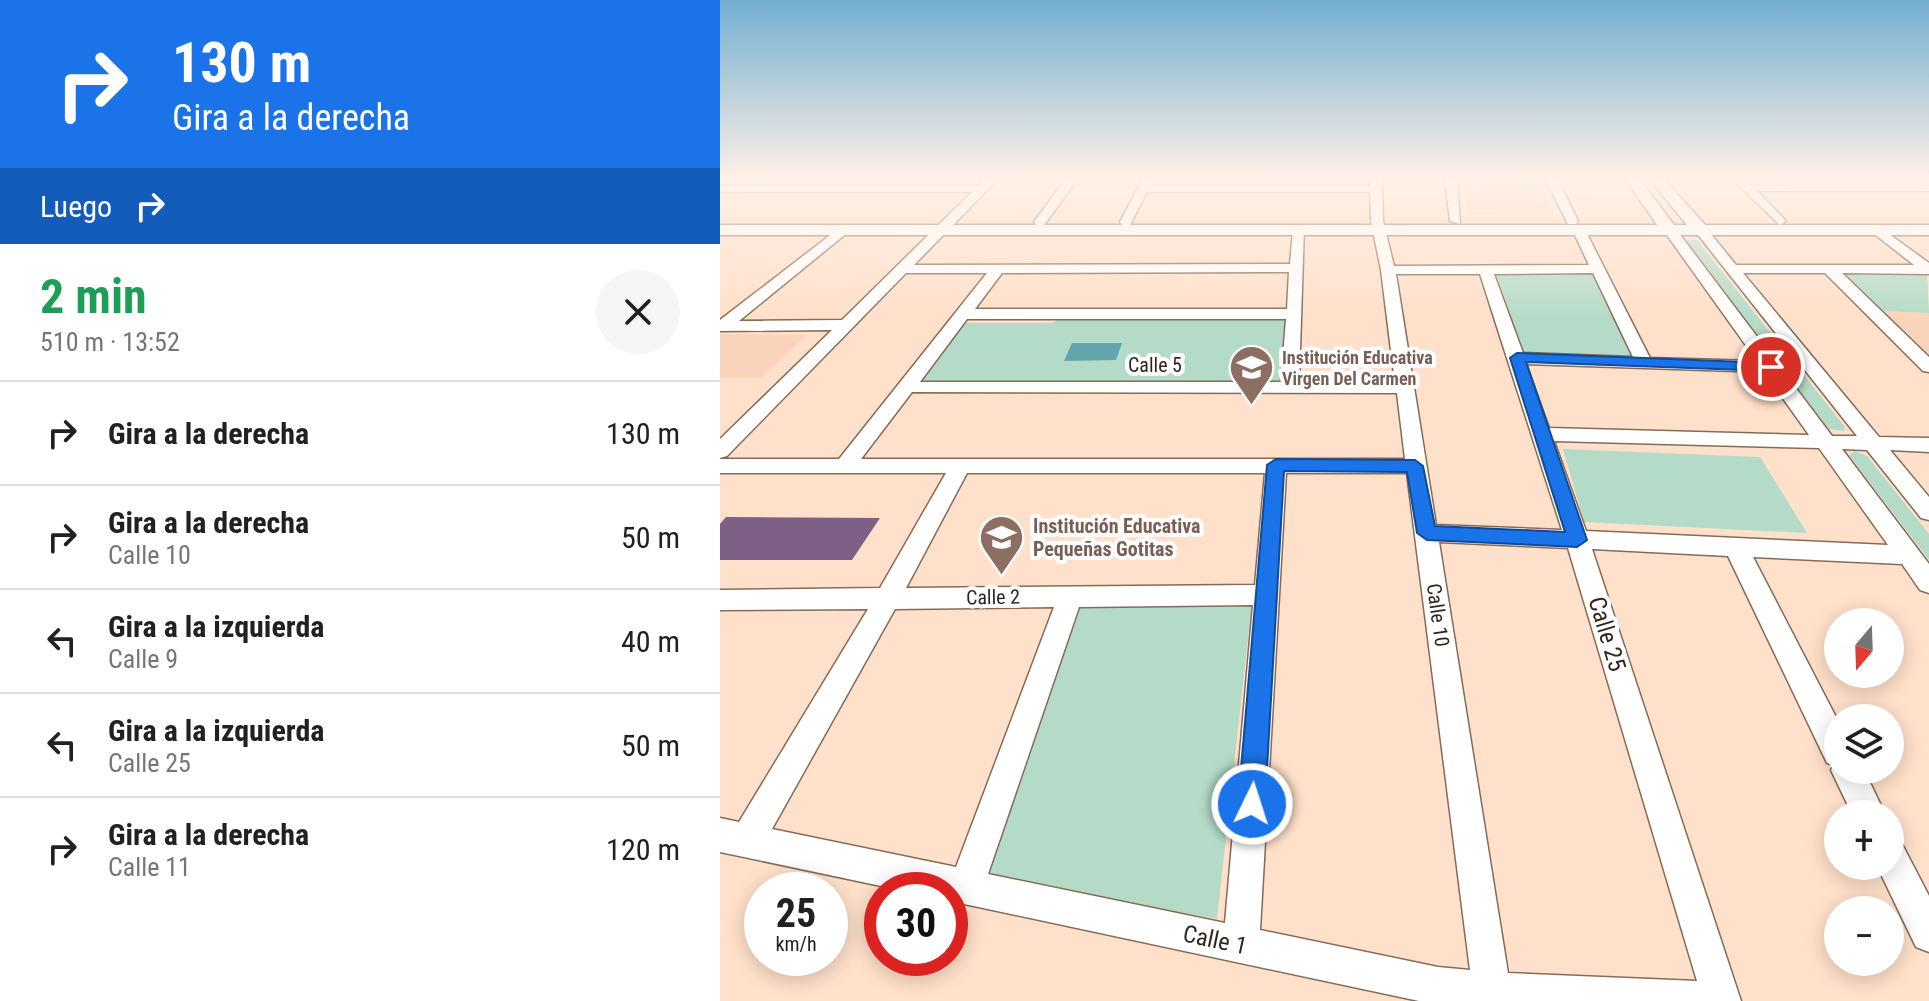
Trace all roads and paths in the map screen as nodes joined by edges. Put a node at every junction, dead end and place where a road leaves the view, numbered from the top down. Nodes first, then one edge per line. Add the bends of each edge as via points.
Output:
1 (944, 226) edge
2 (1379, 226) edge
3 (1576, 226) edge
4 (1666, 226) edge
5 (1697, 226) edge
6 (926, 227) edge
7 (1007, 227) edge
8 (1365, 227) edge
9 (1729, 227) edge
10 (720, 230) edge
11 (842, 230) junction
12 (1299, 230) junction
13 (1878, 230) junction
14 (1929, 230) edge
15 (1297, 268) junction
16 (903, 269) junction
17 (1598, 269) junction
18 (1733, 269) junction
19 (1829, 269) junction
20 (1929, 269) edge
21 (997, 270) junction
22 (1388, 270) junction
23 (1486, 270) junction
24 (963, 314) junction
25 (1294, 314) junction
26 (845, 325) junction
27 (723, 328) edge
28 (1517, 358) junction
29 (1644, 362) junction
30 (1771, 367) junction
31 (1929, 367) edge
32 (906, 387) junction
33 (1290, 388) junction
34 (1404, 388) junction
35 (1541, 434) junction
36 (1826, 442) junction
37 (1873, 443) junction
38 (1929, 445) edge
39 (720, 451) edge
40 (1276, 465) junction
41 (720, 466) edge
42 (845, 466) junction
43 (960, 466) junction
44 (1415, 466) junction
45 (1929, 512) edge
46 (1427, 533) junction
47 (1577, 540) junction
48 (1737, 549) junction
49 (1909, 555) junction
50 (1929, 583) edge
51 (1266, 595) junction
52 (1070, 597) junction
53 (888, 598) junction
54 (720, 600) edge
55 (1824, 724) edge
56 (733, 837) edge
57 (896, 872) edge
58 (1902, 880) edge
59 (968, 881) edge
60 (968, 887) edge
61 (1929, 934) edge
62 (1241, 946) junction
63 (1492, 996) edge
64 (1715, 1001) edge
65 (1722, 1001) edge

1 - 16 street
2 - 22 street, Calle 10
3 - 17 street
4 - 30 street
5 - 18 street
6 - 11 main road
7 - 12 main road
8 - 12 main road
9 - 13 main road
10 - 11 main road
11 - 27 street
12 - 15 street
13 - 14 main road
13 - 20 street
15 - 21 street
15 - 25 street
16 - 21 street
16 - 26 street
17 - 23 street
17 - 29 street
18 - 19 street
18 - 37 street
19 - 20 street
19 - 31 street
21 - 24 street
22 - 23 street
22 - 34 street, Calle 10
23 - 28 street, Calle 25
24 - 25 street
24 - 32 street
25 - 33 street
26 - 27 street
26 - 39 street
28 - 29 street
28 - 35 street, Calle 25
29 - 30 street
30 - 36 street
32 - 33 street, Calle 5
32 - 42 street
33 - 34 street, Calle 5
34 - 44 street, Calle 10
35 - 36 street
35 - 47 street, Calle 25
36 - 37 street
36 - 49 street
37 - 38 street
37 - 45 street
40 - 43 street
40 - 44 street
40 - 51 street
41 - 42 street
42 - 43 street
43 - 53 street
44 - 46 street, Calle 10
46 - 47 street
46 - 63 street, Calle 10
47 - 48 street
47 - 65 street, Calle 25
48 - 49 street
48 - 55 street
49 - 50 street
51 - 52 street, Calle 2
51 - 62 street
52 - 53 street, Calle 2
52 - 59 street
53 - 54 street, Calle 2
53 - 56 street
56 - 57 street, Calle 1
58 - 61 street
60 - 62 street, Calle 1
62 - 63 street, Calle 1
63 - 64 street, Calle 1

